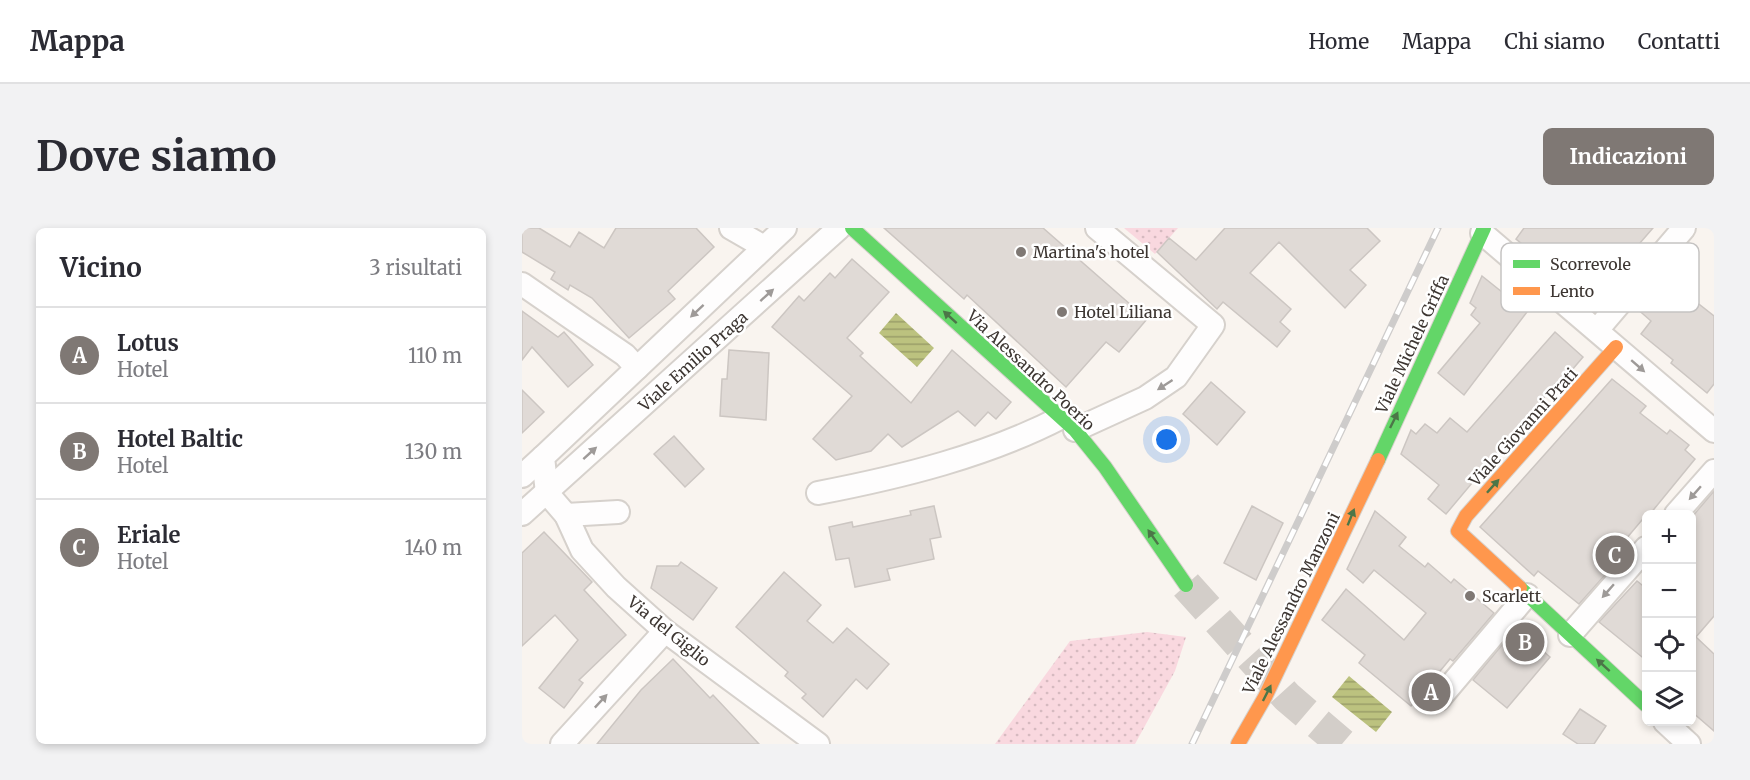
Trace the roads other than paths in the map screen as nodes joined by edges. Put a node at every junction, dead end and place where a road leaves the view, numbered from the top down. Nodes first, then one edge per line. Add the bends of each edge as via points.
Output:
1 (731, 228) edge
2 (785, 228) edge
3 (839, 228) edge
4 (852, 228) edge
5 (1097, 228) edge
6 (1684, 228) edge
7 (1483, 230) edge
8 (1671, 243) edge
9 (1501, 246) edge
10 (764, 247) junction
11 (522, 284) edge
12 (1576, 312) edge
13 (1612, 312) edge
14 (1597, 330) junction
15 (1616, 347) junction
16 (637, 368) junction
17 (1068, 423) junction
18 (1711, 424) edge
19 (543, 457) junction
20 (1714, 471) edge
21 (1369, 473) joint
22 (522, 476) edge
23 (547, 493) junction
24 (819, 493) dead end
25 (1680, 510) edge
26 (618, 512) dead end
27 (522, 514) edge
28 (566, 514) junction
29 (1642, 554) edge
30 (1186, 585) tunnel mouth
31 (1527, 595) junction
32 (665, 631) junction
33 (1570, 635) junction
34 (1439, 699) dead end
35 (1642, 700) edge
36 (1669, 726) edge
37 (562, 744) edge
38 (818, 744) edge
39 (1238, 744) edge
40 (1689, 744) edge

1 - 10 street
2 - 10 street, Viale Emilio Praga
23 -> 3 street, Viale Emilio Praga
17 -> 4 street, Via Alessandro Poerio
5 -> 17 street via 1213,326 1176,377 1145,398
6 - 8 street
7 - 9 street
21 -> 7 street, Viale Michele Griffa
10 -> 16 street, Viale Emilio Praga
11 - 16 street via 625,355
12 - 14 street
13 - 14 street
14 - 15 street
15 -> 18 street
31 -> 15 street, Viale Giovanni Prati via 1458,531 1466,516
16 - 19 street, Viale Emilio Praga
17 - 24 street via 904,476
30 -> 17 street, Via Alessandro Poerio via 1105,467
19 - 22 street, Viale Emilio Praga
19 - 23 street
20 -> 25 street
39 -> 21 street, Viale Alessandro Manzoni via 1266,697
23 - 27 street, Viale Emilio Praga
23 - 28 street, Via del Giglio
26 - 28 street
28 - 32 street, Via del Giglio via 582,550
29 -> 33 street
31 - 33 street
31 - 34 street
37 -> 32 street
32 - 38 street, Via del Giglio
35 -> 33 street
36 - 40 street

